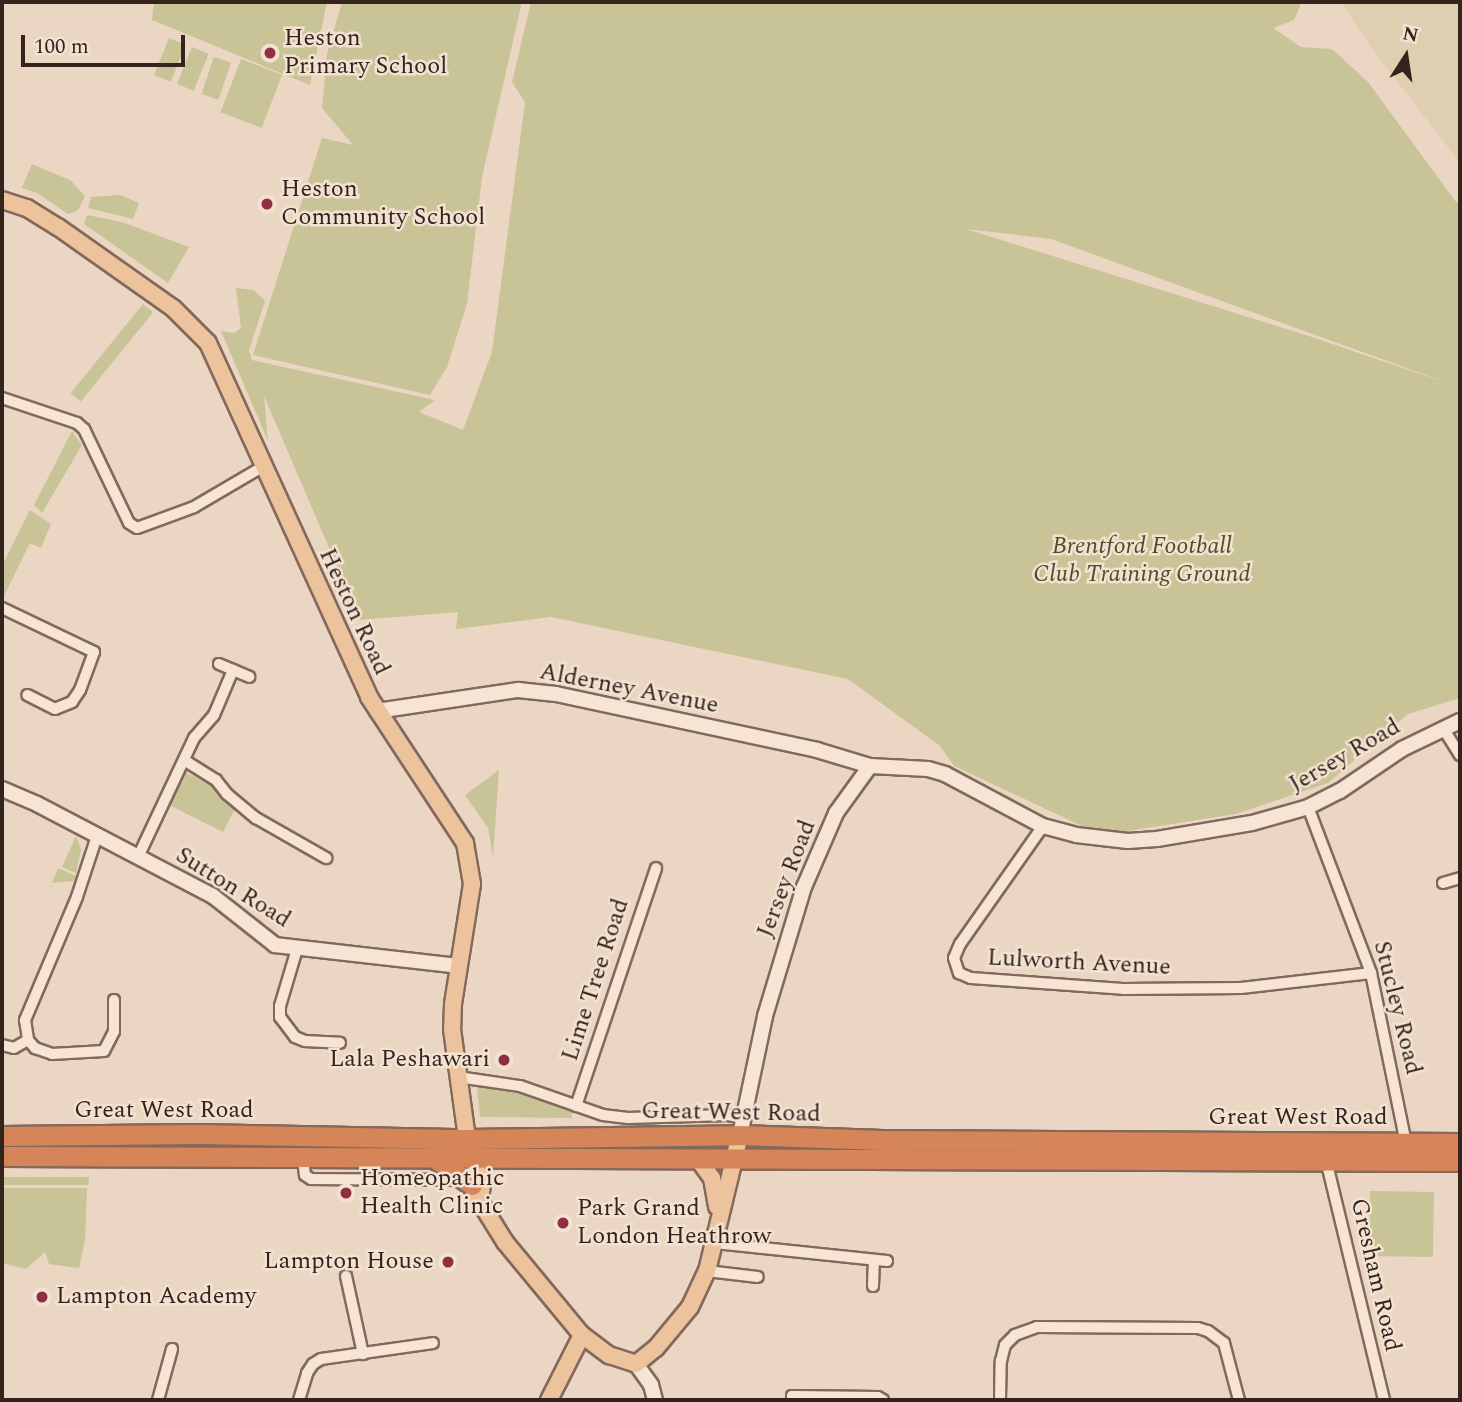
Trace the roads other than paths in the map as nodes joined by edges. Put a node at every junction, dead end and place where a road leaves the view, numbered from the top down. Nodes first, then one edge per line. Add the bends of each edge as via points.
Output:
1 (2, 200) edge
2 (2, 398) edge
3 (264, 466) junction
4 (2, 608) edge
5 (219, 664) dead end
6 (233, 670) junction
7 (249, 677) dead end
8 (27, 695) dead end
9 (377, 711) junction
10 (1460, 721) edge
11 (1443, 728) junction
12 (1460, 755) edge
13 (184, 760) junction
14 (870, 766) junction
15 (2, 789) edge
16 (1308, 807) junction
17 (1044, 826) junction
18 (97, 836) junction
19 (138, 858) junction
20 (326, 858) dead end
21 (656, 868) dead end
22 (1460, 878) edge
23 (1443, 883) dead end
24 (297, 949) junction
25 (458, 966) junction
26 (1371, 973) junction
27 (114, 1000) dead end
28 (28, 1040) junction
29 (340, 1043) dead end
30 (2, 1045) edge
31 (458, 1077) junction
32 (576, 1106) junction
33 (742, 1126) junction
34 (630, 1130) junction
35 (2, 1136) edge
36 (1406, 1143) junction
37 (1460, 1143) edge
38 (469, 1148) junction
39 (2, 1156) edge
40 (432, 1156) junction
41 (734, 1158) junction
42 (698, 1159) junction
43 (1326, 1160) junction
44 (1460, 1161) edge
45 (304, 1164) junction
46 (472, 1188) junction
47 (719, 1217) junction
48 (715, 1243) junction
49 (874, 1260) junction
50 (887, 1261) dead end
51 (707, 1272) junction
52 (346, 1276) dead end
53 (758, 1278) dead end
54 (873, 1286) dead end
55 (582, 1335) junction
56 (433, 1343) dead end
57 (172, 1349) dead end
58 (363, 1354) junction
59 (636, 1364) junction
60 (158, 1400) edge
61 (299, 1400) edge
62 (550, 1400) edge
63 (655, 1400) edge
64 (792, 1400) edge
65 (883, 1400) edge
66 (1000, 1400) edge
67 (1239, 1400) edge
68 (1384, 1400) edge

1 - 3 main road, Heston Road via 27,208 58,227 196,328 218,361
2 - 3 street via 84,429 129,523 137,528 194,507
3 - 9 main road, Heston Road
4 - 8 street via 94,652 72,702 55,709
5 - 6 street
6 - 7 street
6 - 13 street via 214,715 194,738
9 - 14 street, Alderney Avenue via 518,690 556,694 817,750
9 - 25 main road, Heston Road via 450,817 468,853 471,896
10 - 11 street, Jersey Road
11 - 12 street
11 - 16 street, Jersey Road
13 - 19 street
13 - 20 street via 216,780 256,818
14 - 17 street, Jersey Road via 945,774
14 - 33 street, Jersey Road via 836,813 810,870 765,1016
15 - 18 street, Sutton Road
16 - 17 street, Jersey Road via 1252,823 1157,839 1096,839
16 - 26 street, Stucley Road
17 - 26 street, Lulworth Avenue via 960,944 954,958 959,972 971,978 1123,989 1241,988
18 - 19 street, Sutton Road
18 - 28 street via 77,897 25,1020
19 - 24 street, Sutton Road via 213,896 269,942
21 - 32 street, Lime Tree Road
22 - 23 street
24 - 25 street, Sutton Road
24 - 29 street via 281,1017 296,1037 305,1041
25 - 31 main road, Heston Road via 452,1029
26 - 36 street, Stucley Road
27 - 28 street via 114,1031 104,1052 52,1054
28 - 30 street via 13,1048
31 - 32 street via 520,1086
31 - 38 main road, Heston Road
32 - 34 street
33 - 34 highway, Great West Road
33 - 36 highway, Great West Road via 882,1140
33 - 41 main road, Jersey Road
34 - 38 highway, Great West Road
34 - 41 highway via 667,1145 724,1149
35 - 38 highway, Great West Road via 199,1134
36 - 37 highway, Great West Road
38 - 40 highway, Great West Road
38 - 42 highway, Great West Road
38 - 46 main road, Heston Road
39 - 45 highway, Great West Road
40 - 45 highway, Great West Road
40 - 46 highway
41 - 42 highway, Great West Road
41 - 43 highway, Great West Road
41 - 47 main road, Jersey Road
42 - 47 main road via 712,1178
43 - 44 highway, Great West Road
43 - 68 street, Gresham Road
45 - 46 street, Great West Road via 311,1179
46 - 55 main road via 505,1242
47 - 48 main road, Jersey Road
48 - 49 street
48 - 51 main road, Jersey Road
49 - 50 street
49 - 54 street
51 - 53 street
51 - 59 main road, Jersey Road via 690,1307 656,1348
52 - 58 street
55 - 59 main road via 609,1355
55 - 62 main road
56 - 58 street
57 - 60 street
58 - 61 street via 313,1364
59 - 63 street
64 - 65 street via 792,1396
66 - 67 street via 1006,1345 1015,1335 1037,1326 1208,1331 1224,1343

